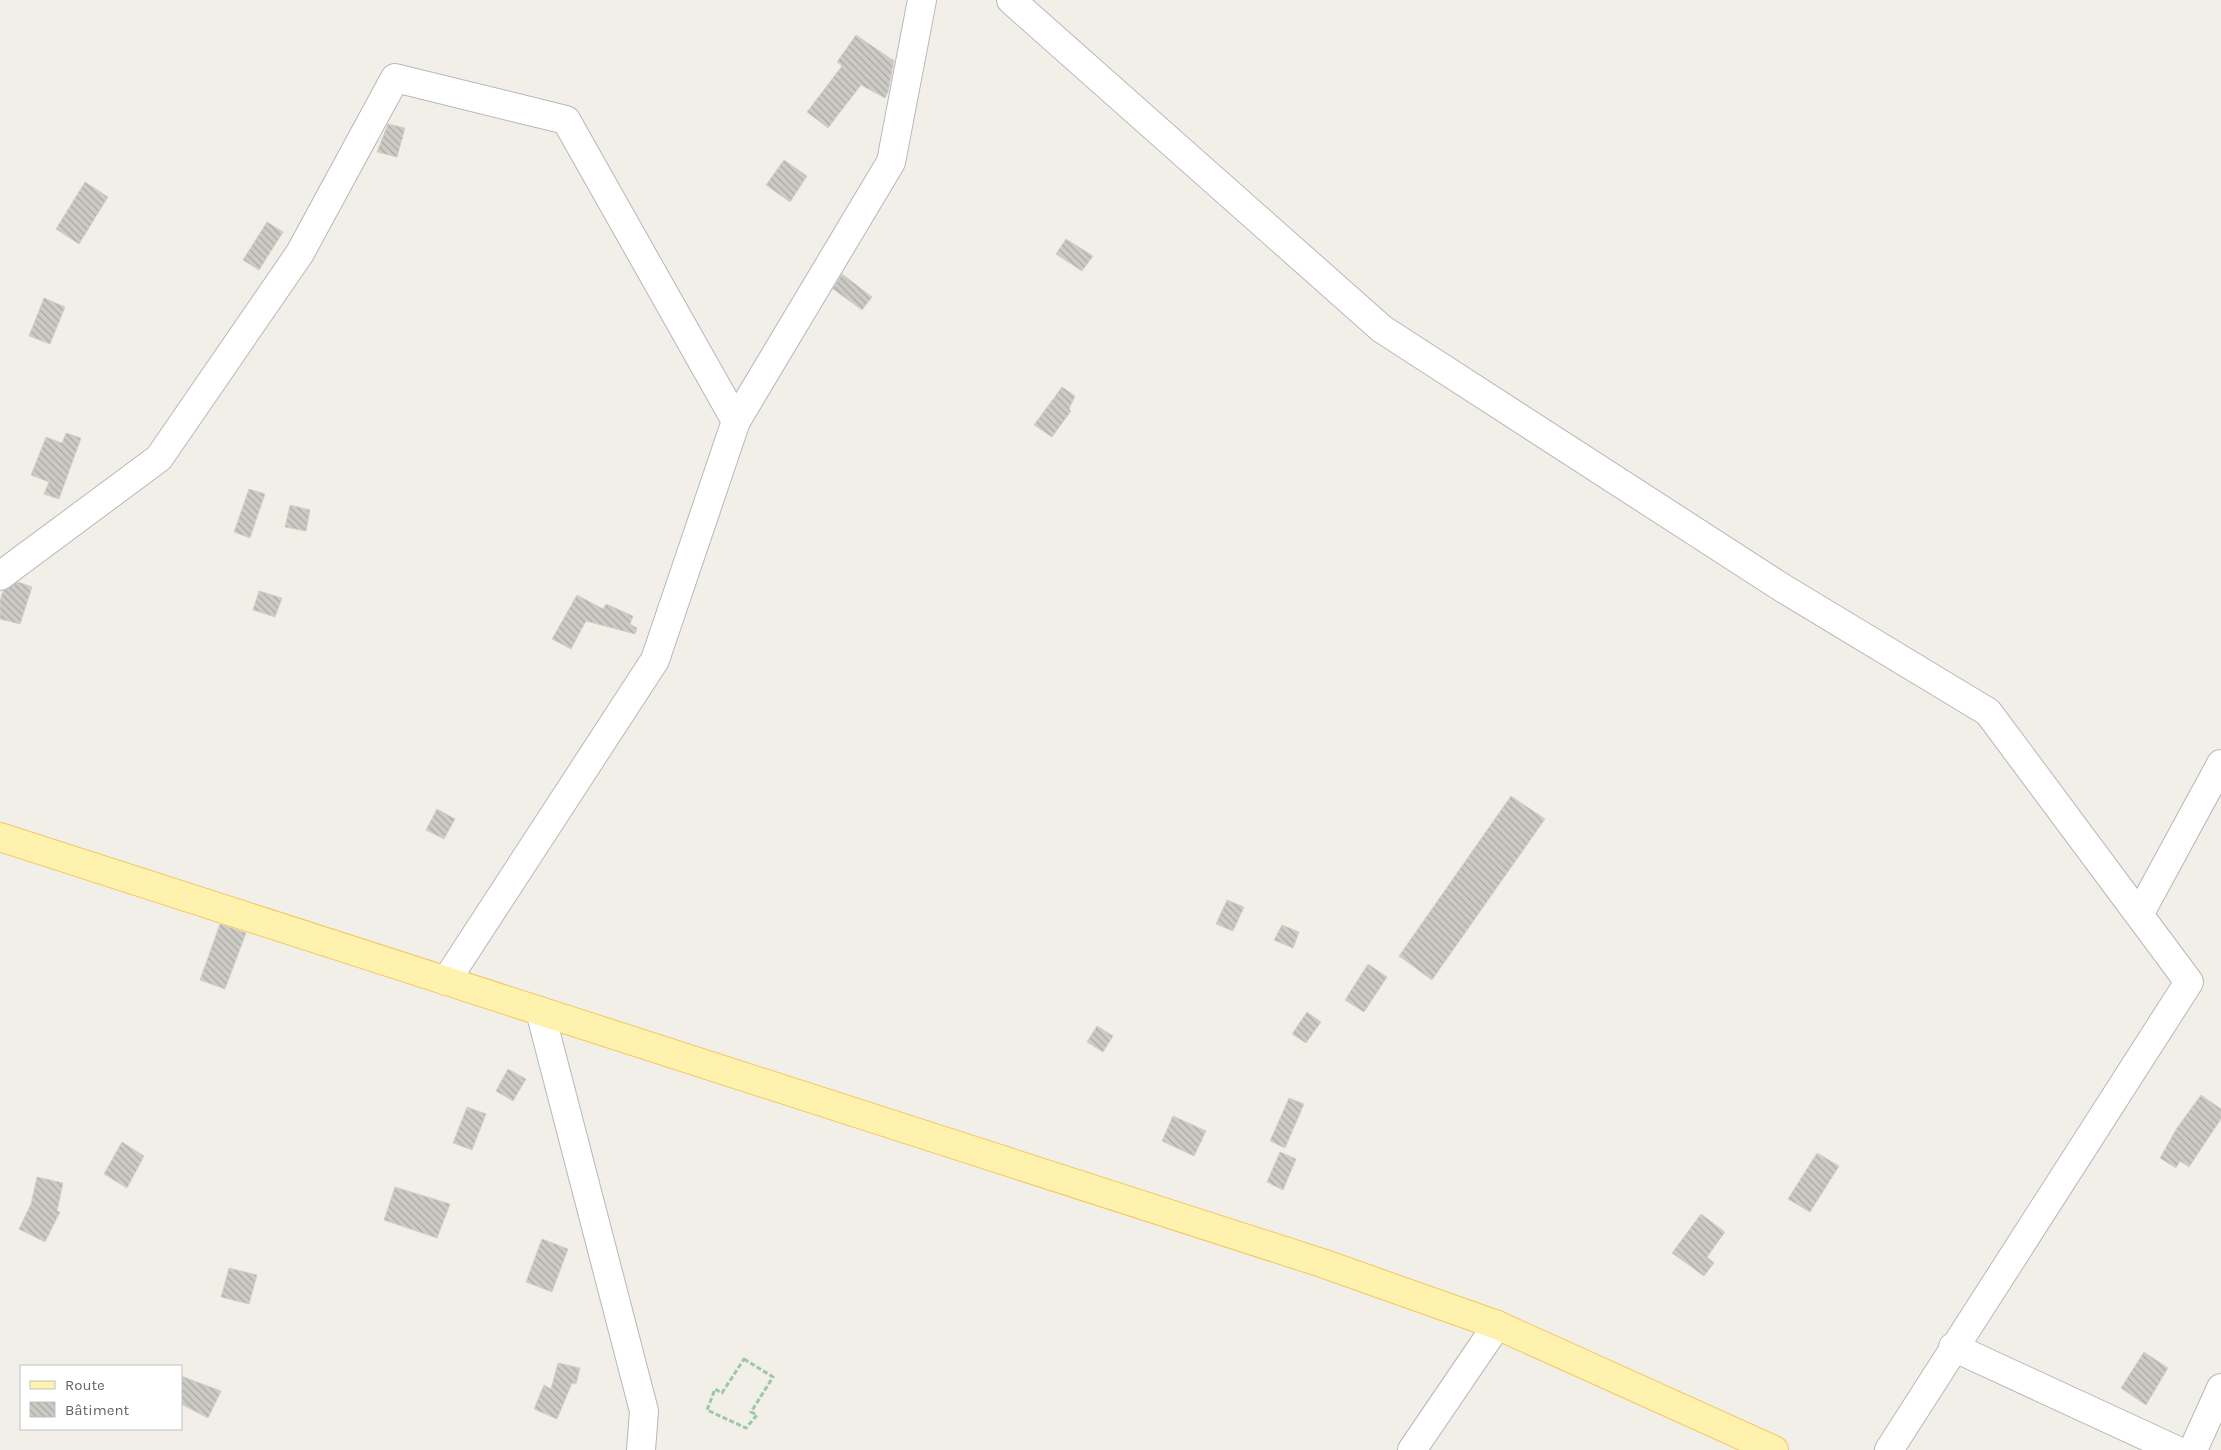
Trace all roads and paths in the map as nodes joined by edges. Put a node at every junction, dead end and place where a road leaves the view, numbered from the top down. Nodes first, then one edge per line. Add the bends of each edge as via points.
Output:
1 (922, 0) edge
2 (1011, 0) edge
3 (736, 421) junction
4 (0, 576) edge
5 (2221, 764) edge
6 (0, 837) edge
7 (2140, 913) junction
8 (446, 981) junction
9 (540, 1011) junction
10 (1498, 1324) junction
11 (1954, 1347) junction
12 (2221, 1388) edge
13 (746, 1428) joint
14 (641, 1450) edge
15 (1412, 1450) edge
16 (1774, 1450) edge
17 (1889, 1450) edge
18 (2176, 1450) edge
19 (2193, 1450) edge

1 - 3 street via 892,162
2 - 7 street via 1382,329 1781,587 1988,712
3 - 4 street via 566,120 395,78 300,253 159,458
3 - 8 street via 655,660
5 - 7 street
6 - 8 main road
7 - 11 street via 2190,982
8 - 9 main road
9 - 10 main road via 1322,1263
9 - 14 street via 644,1411
10 - 15 street
10 - 16 main road
11 - 17 street
11 - 18 street
12 - 19 street
13 - 13 path via 707,1410 716,1389 722,1393 744,1358 773,1377 751,1412 757,1416

